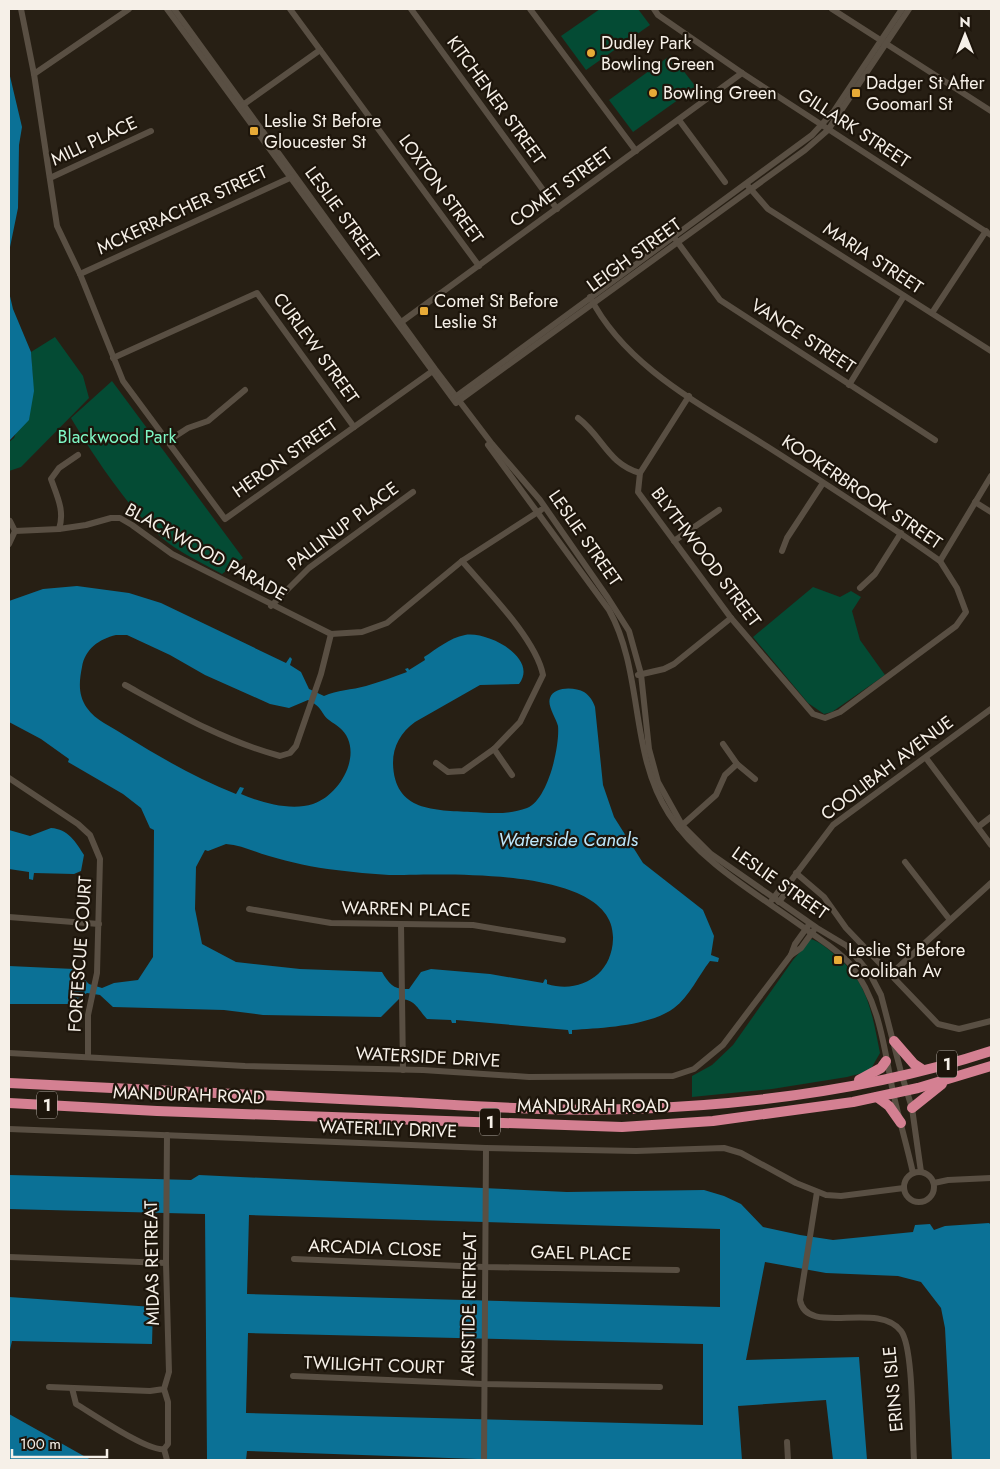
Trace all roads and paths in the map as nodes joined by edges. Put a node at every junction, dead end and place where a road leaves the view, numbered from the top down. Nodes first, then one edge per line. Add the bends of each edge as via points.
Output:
1 (129, 9) edge
2 (167, 9) edge
3 (174, 9) edge
4 (290, 9) edge
5 (411, 9) edge
6 (530, 9) edge
7 (654, 9) edge
8 (832, 9) edge
9 (902, 9) edge
10 (909, 9) edge
11 (23, 10) edge
12 (884, 42) junction
13 (320, 50) junction
14 (742, 73) junction
15 (34, 74) junction
16 (242, 106) junction
17 (991, 111) edge
18 (679, 120) junction
19 (825, 128) junction
20 (152, 131) dead end
21 (636, 151) junction
22 (293, 176) junction
23 (50, 178) junction
24 (725, 182) dead end
25 (748, 186) junction
26 (557, 209) junction
27 (989, 233) edge
28 (676, 239) junction
29 (479, 266) junction
30 (80, 274) junction
31 (904, 296) junction
32 (592, 300) junction
33 (932, 313) junction
34 (399, 323) junction
35 (991, 351) edge
36 (113, 358) junction
37 (434, 370) junction
38 (850, 385) junction
39 (245, 390) dead end
40 (689, 396) junction
41 (456, 399) junction
42 (578, 418) dead end
43 (354, 427) junction
44 (935, 440) dead end
45 (168, 441) junction
46 (78, 455) dead end
47 (640, 473) junction
48 (991, 476) edge
49 (823, 483) junction
50 (413, 492) dead end
51 (975, 502) junction
52 (544, 506) junction
53 (538, 510) junction
54 (719, 510) dead end
55 (991, 512) edge
56 (10, 521) edge
57 (59, 529) junction
58 (15, 531) junction
59 (901, 534) junction
60 (674, 541) junction
61 (9, 544) edge
62 (782, 551) dead end
63 (940, 560) junction
64 (462, 561) junction
65 (860, 588) dead end
66 (271, 606) junction
67 (731, 618) junction
68 (331, 634) junction
69 (641, 674) junction
70 (632, 676) junction
71 (125, 685) dead end
72 (991, 709) edge
73 (824, 718) joint
74 (722, 744) dead end
75 (494, 749) junction
76 (926, 758) junction
77 (436, 763) dead end
78 (737, 764) junction
79 (512, 775) dead end
80 (10, 778) edge
81 (755, 779) dead end
82 (991, 817) edge
83 (680, 827) junction
84 (978, 827) junction
85 (991, 845) edge
86 (905, 862) dead end
87 (796, 873) junction
88 (991, 883) edge
89 (777, 898) junction
90 (773, 905) junction
91 (249, 909) dead end
92 (9, 918) edge
93 (950, 920) junction
94 (99, 924) junction
95 (401, 924) junction
96 (808, 926) junction
97 (816, 928) junction
98 (812, 934) junction
99 (563, 940) dead end
100 (791, 955) junction
101 (892, 973) junction
102 (991, 1021) edge
103 (894, 1041) junction
104 (991, 1052) edge
105 (9, 1053) edge
106 (88, 1056) junction
107 (886, 1061) junction
108 (991, 1066) edge
109 (404, 1070) junction
110 (923, 1070) junction
111 (902, 1076) junction
112 (890, 1078) junction
113 (949, 1079) junction
114 (9, 1083) edge
115 (850, 1085) junction
116 (906, 1091) junction
117 (894, 1094) junction
118 (877, 1097) junction
119 (9, 1103) edge
120 (912, 1108) junction
121 (901, 1123) junction
122 (9, 1129) edge
123 (167, 1135) junction
124 (486, 1148) junction
125 (921, 1172) junction
126 (912, 1173) junction
127 (991, 1178) edge
128 (934, 1183) junction
129 (904, 1188) junction
130 (817, 1192) junction
131 (9, 1257) edge
132 (294, 1260) dead end
133 (166, 1263) junction
134 (484, 1267) junction
135 (678, 1270) dead end
136 (293, 1376) dead end
137 (483, 1384) junction
138 (49, 1387) dead end
139 (660, 1387) dead end
140 (72, 1388) junction
141 (164, 1389) junction
142 (787, 1442) dead end
143 (164, 1449) junction
144 (167, 1460) edge
145 (484, 1460) edge
146 (788, 1460) edge
147 (914, 1460) edge

1 - 15 street
2 - 16 street, LESLIE STREET
3 - 16 street, LESLIE STREET
4 - 13 street, LOXTON STREET
5 - 26 street, KITCHENER STREET
6 - 21 street
7 - 14 street, GILLARK STREET
8 - 12 street
9 - 12 street
10 - 12 street
11 - 15 street
12 - 17 street
12 - 19 street, LEIGH STREET
13 - 16 street
13 - 29 street, LOXTON STREET
14 - 18 street, COMET STREET
14 - 19 street, GILLARK STREET
15 - 23 street
16 - 22 street, LESLIE STREET
18 - 21 street, COMET STREET
18 - 24 street
19 - 25 street, LEIGH STREET
19 - 27 street, GILLARK STREET
20 - 23 street, MILL PLACE
21 - 26 street, COMET STREET
22 - 30 street, MCKERRACHER STREET
22 - 34 street, LESLIE STREET
23 - 30 street via 57,226
25 - 28 street, LEIGH STREET
25 - 31 street, MARIA STREET via 768,208
26 - 29 street, COMET STREET
27 - 33 street
28 - 32 street, LEIGH STREET
28 - 38 street, VANCE STREET via 720,300
29 - 34 street, COMET STREET
30 - 36 street
31 - 33 street, MARIA STREET
31 - 38 street
32 - 40 street, KOOKERBROOK STREET via 638,360
32 - 41 street, LEIGH STREET
33 - 35 street, MARIA STREET
34 - 37 street, LESLIE STREET
36 - 43 street, CURLEW STREET via 257,293
36 - 45 street via 123,381
37 - 41 street, LESLIE STREET
37 - 43 street, HERON STREET
38 - 44 street, VANCE STREET
39 - 45 street via 208,421 188,428
40 - 47 street, BLYTHWOOD STREET
40 - 49 street, KOOKERBROOK STREET
41 - 52 street, LESLIE STREET
41 - 53 street, LESLIE STREET
42 - 47 street via 590,427 615,461
43 - 45 street, HERON STREET via 225,519
46 - 57 street via 59,468 52,479 62,509
47 - 60 street, BLYTHWOOD STREET via 638,492
48 - 51 street
49 - 59 street, KOOKERBROOK STREET
49 - 62 street
50 - 66 street, PALLINUP PLACE via 309,568
51 - 55 street
51 - 63 street
52 - 53 street, BLACKWOOD PARADE
52 - 69 street, LESLIE STREET via 629,631
53 - 64 street, BLACKWOOD PARADE
53 - 70 street, LESLIE STREET via 619,627
54 - 60 street
56 - 58 street
57 - 58 street, BLACKWOOD PARADE
57 - 66 street, BLACKWOOD PARADE via 120,518 172,554
58 - 61 street
59 - 63 street, KOOKERBROOK STREET
59 - 65 street via 875,574
60 - 67 street, BLYTHWOOD STREET
63 - 73 street, KOOKERBROOK STREET via 957,588 966,612 956,626 840,712
64 - 68 street, BLACKWOOD PARADE via 387,623 362,632
64 - 75 street via 509,616 536,655 543,675 520,722
66 - 68 street, BLACKWOOD PARADE
67 - 69 street via 674,664
67 - 73 street, BLYTHWOOD STREET via 807,709
68 - 71 street via 296,746 290,753 280,756 248,747 201,727
69 - 70 street
69 - 83 street, LESLIE STREET via 648,748 655,774
70 - 83 street, LESLIE STREET via 653,783 668,813
72 - 76 street, COOLIBAH AVENUE
74 - 78 street
75 - 77 street via 462,771 448,772
75 - 79 street
76 - 84 street
76 - 87 street, COOLIBAH AVENUE via 833,825
78 - 81 street
78 - 83 street via 725,776 716,795
80 - 94 street, FORTESCUE COURT via 90,835 100,859
82 - 84 street
83 - 89 street, LESLIE STREET via 711,854
83 - 90 street, LESLIE STREET via 709,859
84 - 85 street
86 - 93 street
87 - 89 street, COOLIBAH AVENUE via 789,888
87 - 101 street via 824,897 846,928
88 - 93 street
89 - 90 street, COOLIBAH AVENUE
89 - 96 street, LESLIE STREET
90 - 96 street, LESLIE STREET
91 - 95 street, WARREN PLACE via 331,923
92 - 94 street
93 - 101 street
94 - 106 street, FORTESCUE COURT via 97,973 88,1015
95 - 99 street, WARREN PLACE via 473,925
95 - 109 street
96 - 97 street, LESLIE STREET
96 - 98 street, LESLIE STREET
96 - 100 street, WATERSIDE DRIVE
97 - 98 street, WATERSIDE DRIVE
97 - 103 street, LESLIE STREET via 847,946 870,974 881,995
98 - 100 street, WATERSIDE DRIVE
98 - 107 street, LESLIE STREET via 839,953 864,984 874,1004
100 - 109 street, WATERSIDE DRIVE via 723,1046 694,1069 673,1076 529,1077
101 - 102 street via 938,1024 959,1029
103 - 110 highway
103 - 111 street, LESLIE STREET
104 - 110 highway, MANDURAH ROAD / 1
105 - 106 street, WATERSIDE DRIVE
106 - 109 street, WATERSIDE DRIVE via 246,1066
107 - 112 street, LESLIE STREET
107 - 115 highway via 872,1074
108 - 113 highway, MANDURAH ROAD / 1
110 - 111 highway, MANDURAH ROAD / 1
111 - 112 highway, MANDURAH ROAD / 1
111 - 116 street, LESLIE STREET
112 - 115 highway, MANDURAH ROAD / 1
112 - 117 street, LESLIE STREET
113 - 116 highway, MANDURAH ROAD / 1
113 - 120 highway
114 - 115 highway, MANDURAH ROAD / 1 via 525,1108 627,1109 743,1102
116 - 117 highway, MANDURAH ROAD / 1
116 - 120 street, LESLIE STREET
117 - 118 highway, MANDURAH ROAD / 1
117 - 121 street, LESLIE STREET
118 - 119 highway, MANDURAH ROAD / 1 via 713,1120 622,1126
118 - 121 highway via 889,1106
120 - 125 street, LESLIE STREET
121 - 126 street, LESLIE STREET
122 - 123 street, WATERLILY DRIVE
123 - 124 street, WATERLILY DRIVE
123 - 133 street, MIDAS RETREAT
124 - 130 street, WATERLILY DRIVE via 636,1151 724,1148 742,1152
124 - 134 street, ARISTIDE RETREAT
125 - 126 street
125 - 128 street
126 - 129 street
127 - 128 street
128 - 129 street via 932,1195 921,1202 910,1198
129 - 130 street, WATERLILY DRIVE via 842,1196
130 - 147 street, ERINS ISLE via 801,1309 808,1315 822,1318 874,1317 889,1321 901,1331 908,1362
131 - 133 street
132 - 134 street, ARCADIA CLOSE
133 - 141 street, MIDAS RETREAT via 169,1372
134 - 135 street, GAEL PLACE
134 - 137 street, ARISTIDE RETREAT
136 - 137 street, TWILIGHT COURT
137 - 139 street, TWILIGHT COURT
137 - 145 street, ARISTIDE RETREAT
138 - 140 street
140 - 141 street
140 - 143 street via 76,1404 146,1445
141 - 143 street, MIDAS RETREAT via 168,1402 168,1444
142 - 146 street
143 - 144 street, MIDAS RETREAT

